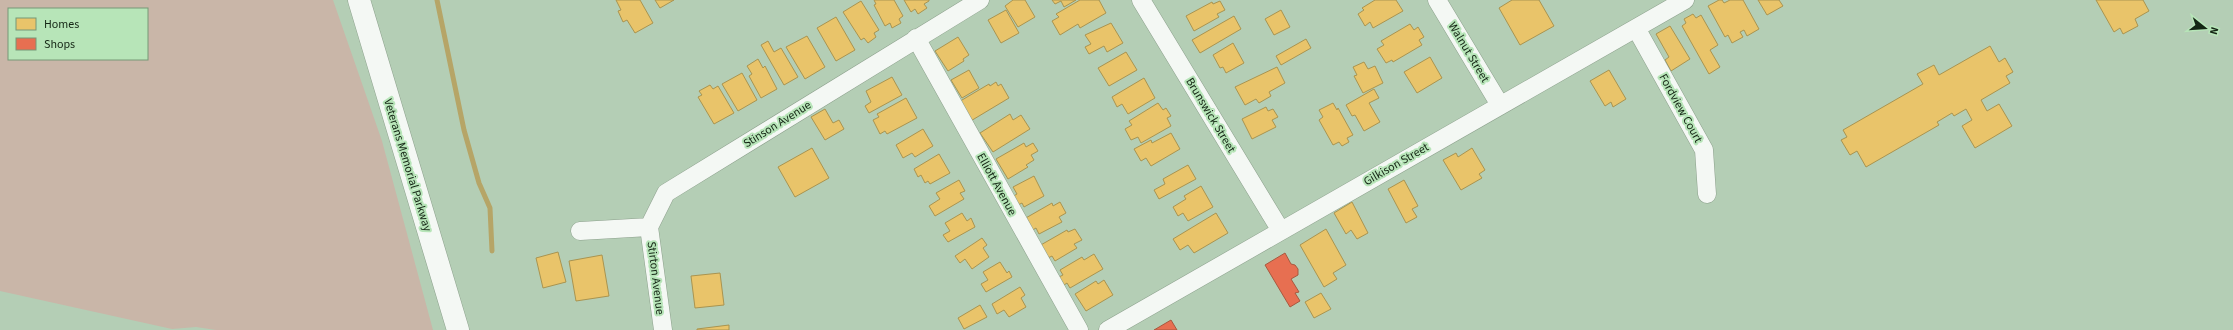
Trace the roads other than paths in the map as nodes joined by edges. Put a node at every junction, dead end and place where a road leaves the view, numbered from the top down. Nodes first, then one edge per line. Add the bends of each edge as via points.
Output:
1 (359, 0) edge
2 (980, 0) edge
3 (1141, 0) edge
4 (1437, 0) edge
5 (1685, 0) edge
6 (1636, 28) junction
7 (916, 38) junction
8 (1500, 105) junction
9 (1707, 194) dead end
10 (649, 227) junction
11 (580, 231) dead end
12 (1281, 231) junction
13 (458, 330) edge
14 (663, 330) edge
15 (1079, 330) edge
16 (1108, 330) edge

1 - 13 main road, Veterans Memorial Parkway
2 - 7 street, Stinson Avenue
3 - 12 street, Brunswick Street
4 - 8 street, Walnut Street
5 - 6 street, Gilkison Street
6 - 8 street, Gilkison Street
6 - 9 street, Fordview Court via 1704,150
7 - 10 street, Stinson Avenue via 666,193
7 - 15 street, Elliott Avenue
8 - 12 street, Gilkison Street
10 - 11 street
10 - 14 street, Stirton Avenue
12 - 16 street, Gilkison Street

